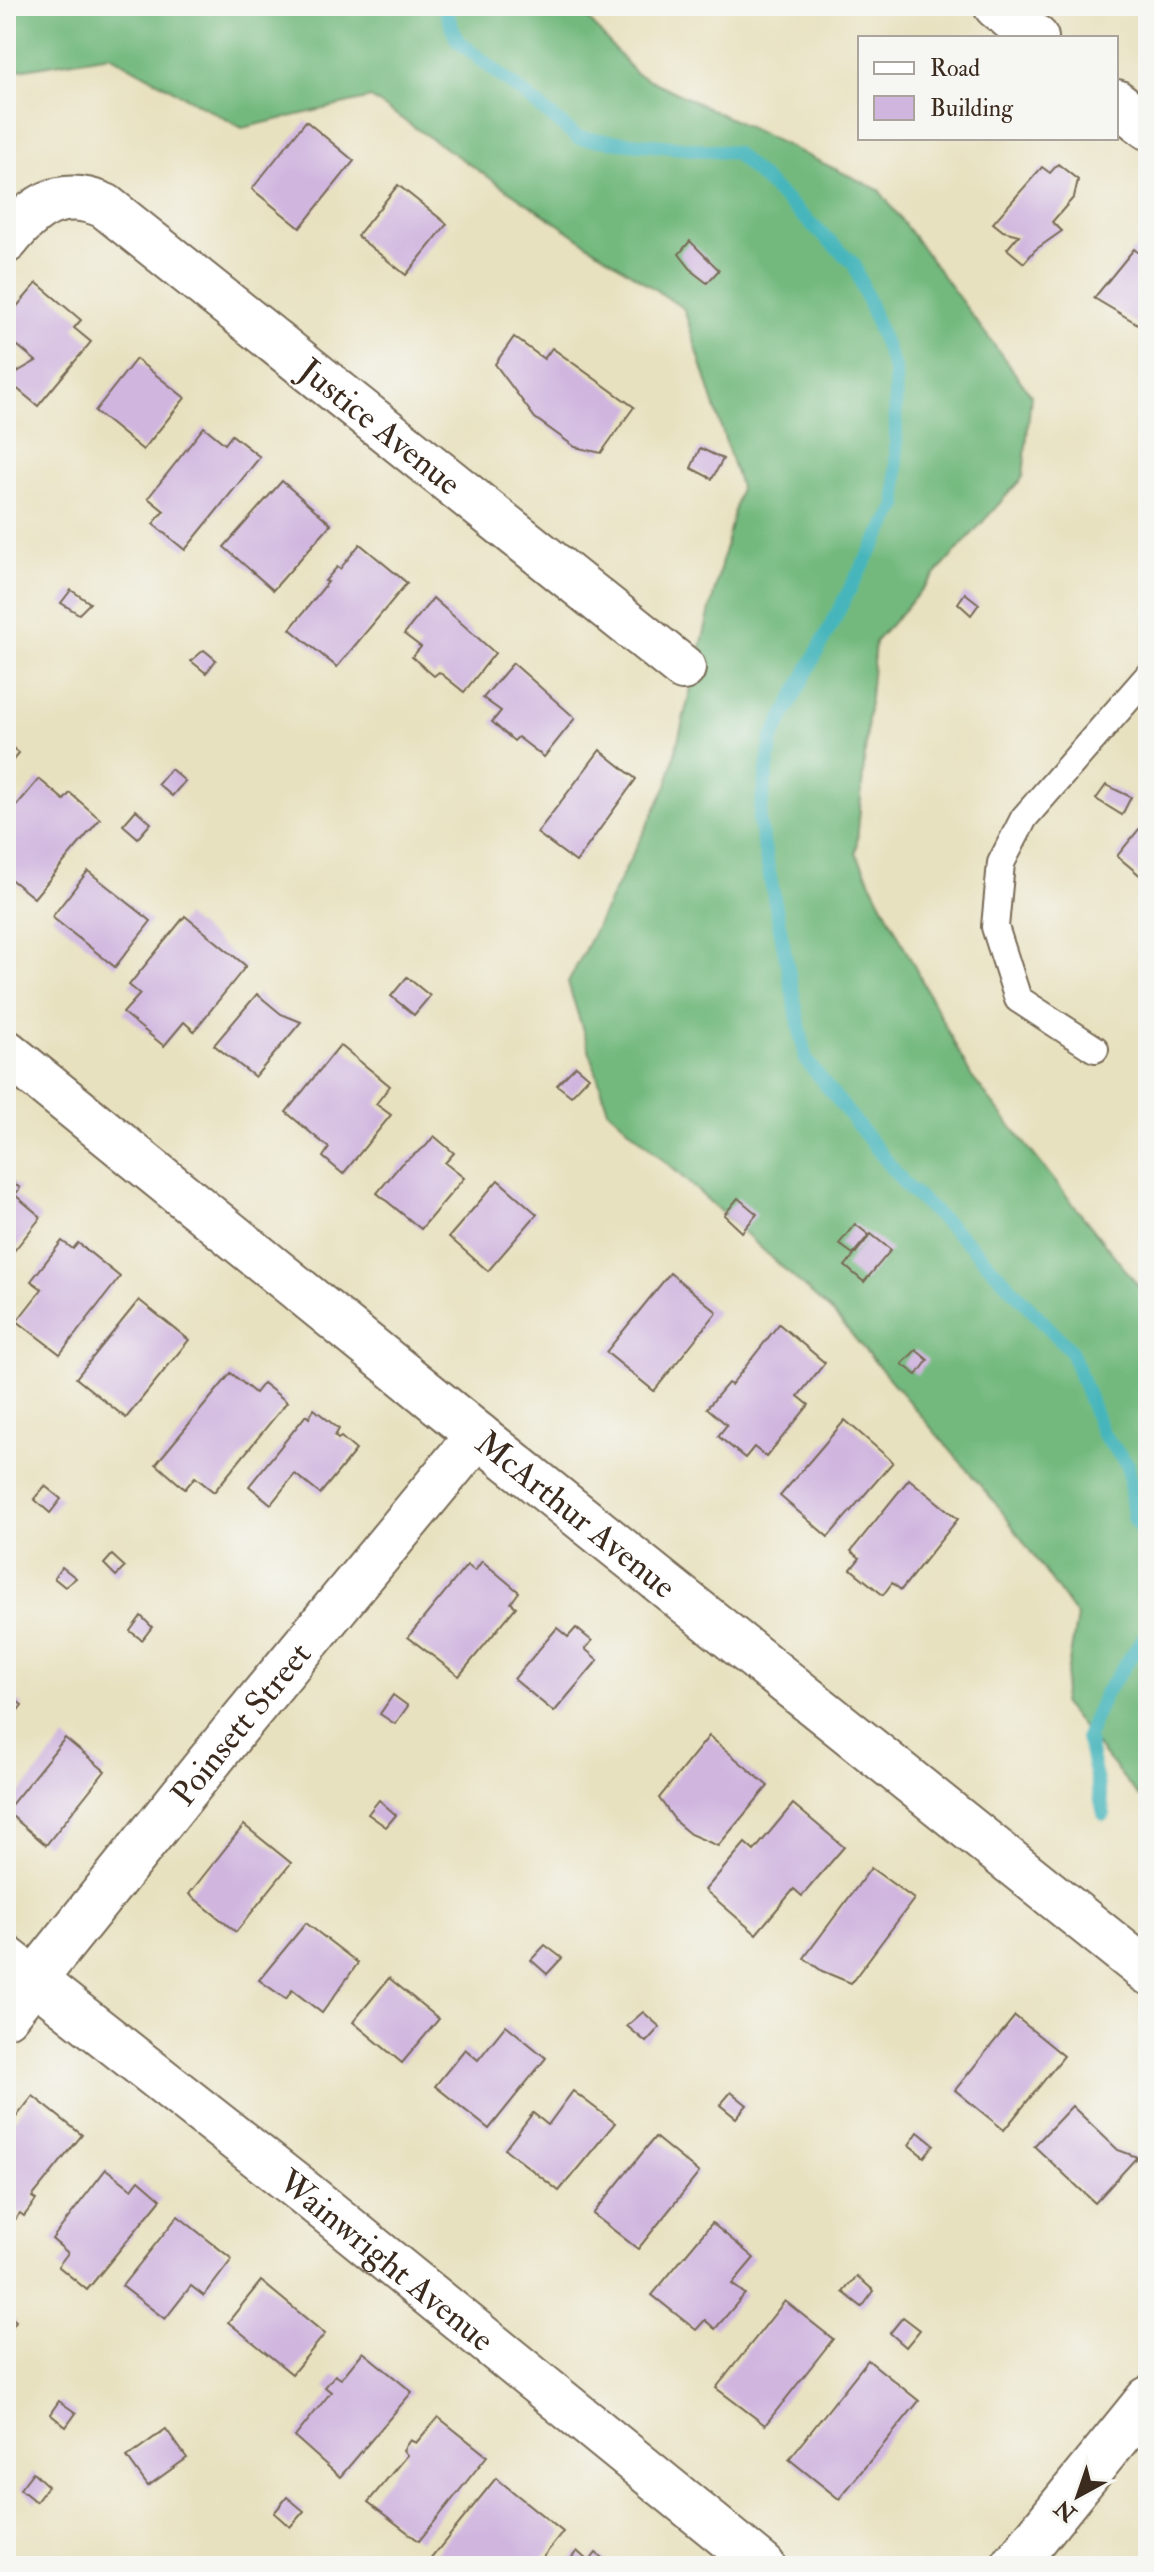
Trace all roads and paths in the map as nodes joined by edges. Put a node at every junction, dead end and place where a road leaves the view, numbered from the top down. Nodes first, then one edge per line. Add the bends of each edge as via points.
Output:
1 (996, 6) edge
2 (1034, 36) edge
3 (1118, 104) edge
4 (1148, 127) edge
5 (6, 241) edge
6 (683, 668) dead end
7 (1148, 676) edge
8 (1095, 1049) dead end
9 (6, 1052) edge
10 (478, 1435) junction
11 (20, 1969) edge
12 (1148, 1972) edge
13 (6, 2015) edge
14 (1148, 2399) edge
15 (763, 2566) edge
16 (1013, 2566) edge

1 - 2 street
3 - 4 street
5 - 6 street, Justice Avenue via 24,219 56,200 73,197 105,206
7 - 8 lane via 1024,818 1001,863 995,927 1018,999
9 - 10 street, McArthur Avenue
10 - 11 street, Poinsett Street via 227,1739
10 - 12 street, McArthur Avenue
11 - 13 street, Poinsett Street
11 - 15 street, Wainwright Avenue
14 - 16 street

